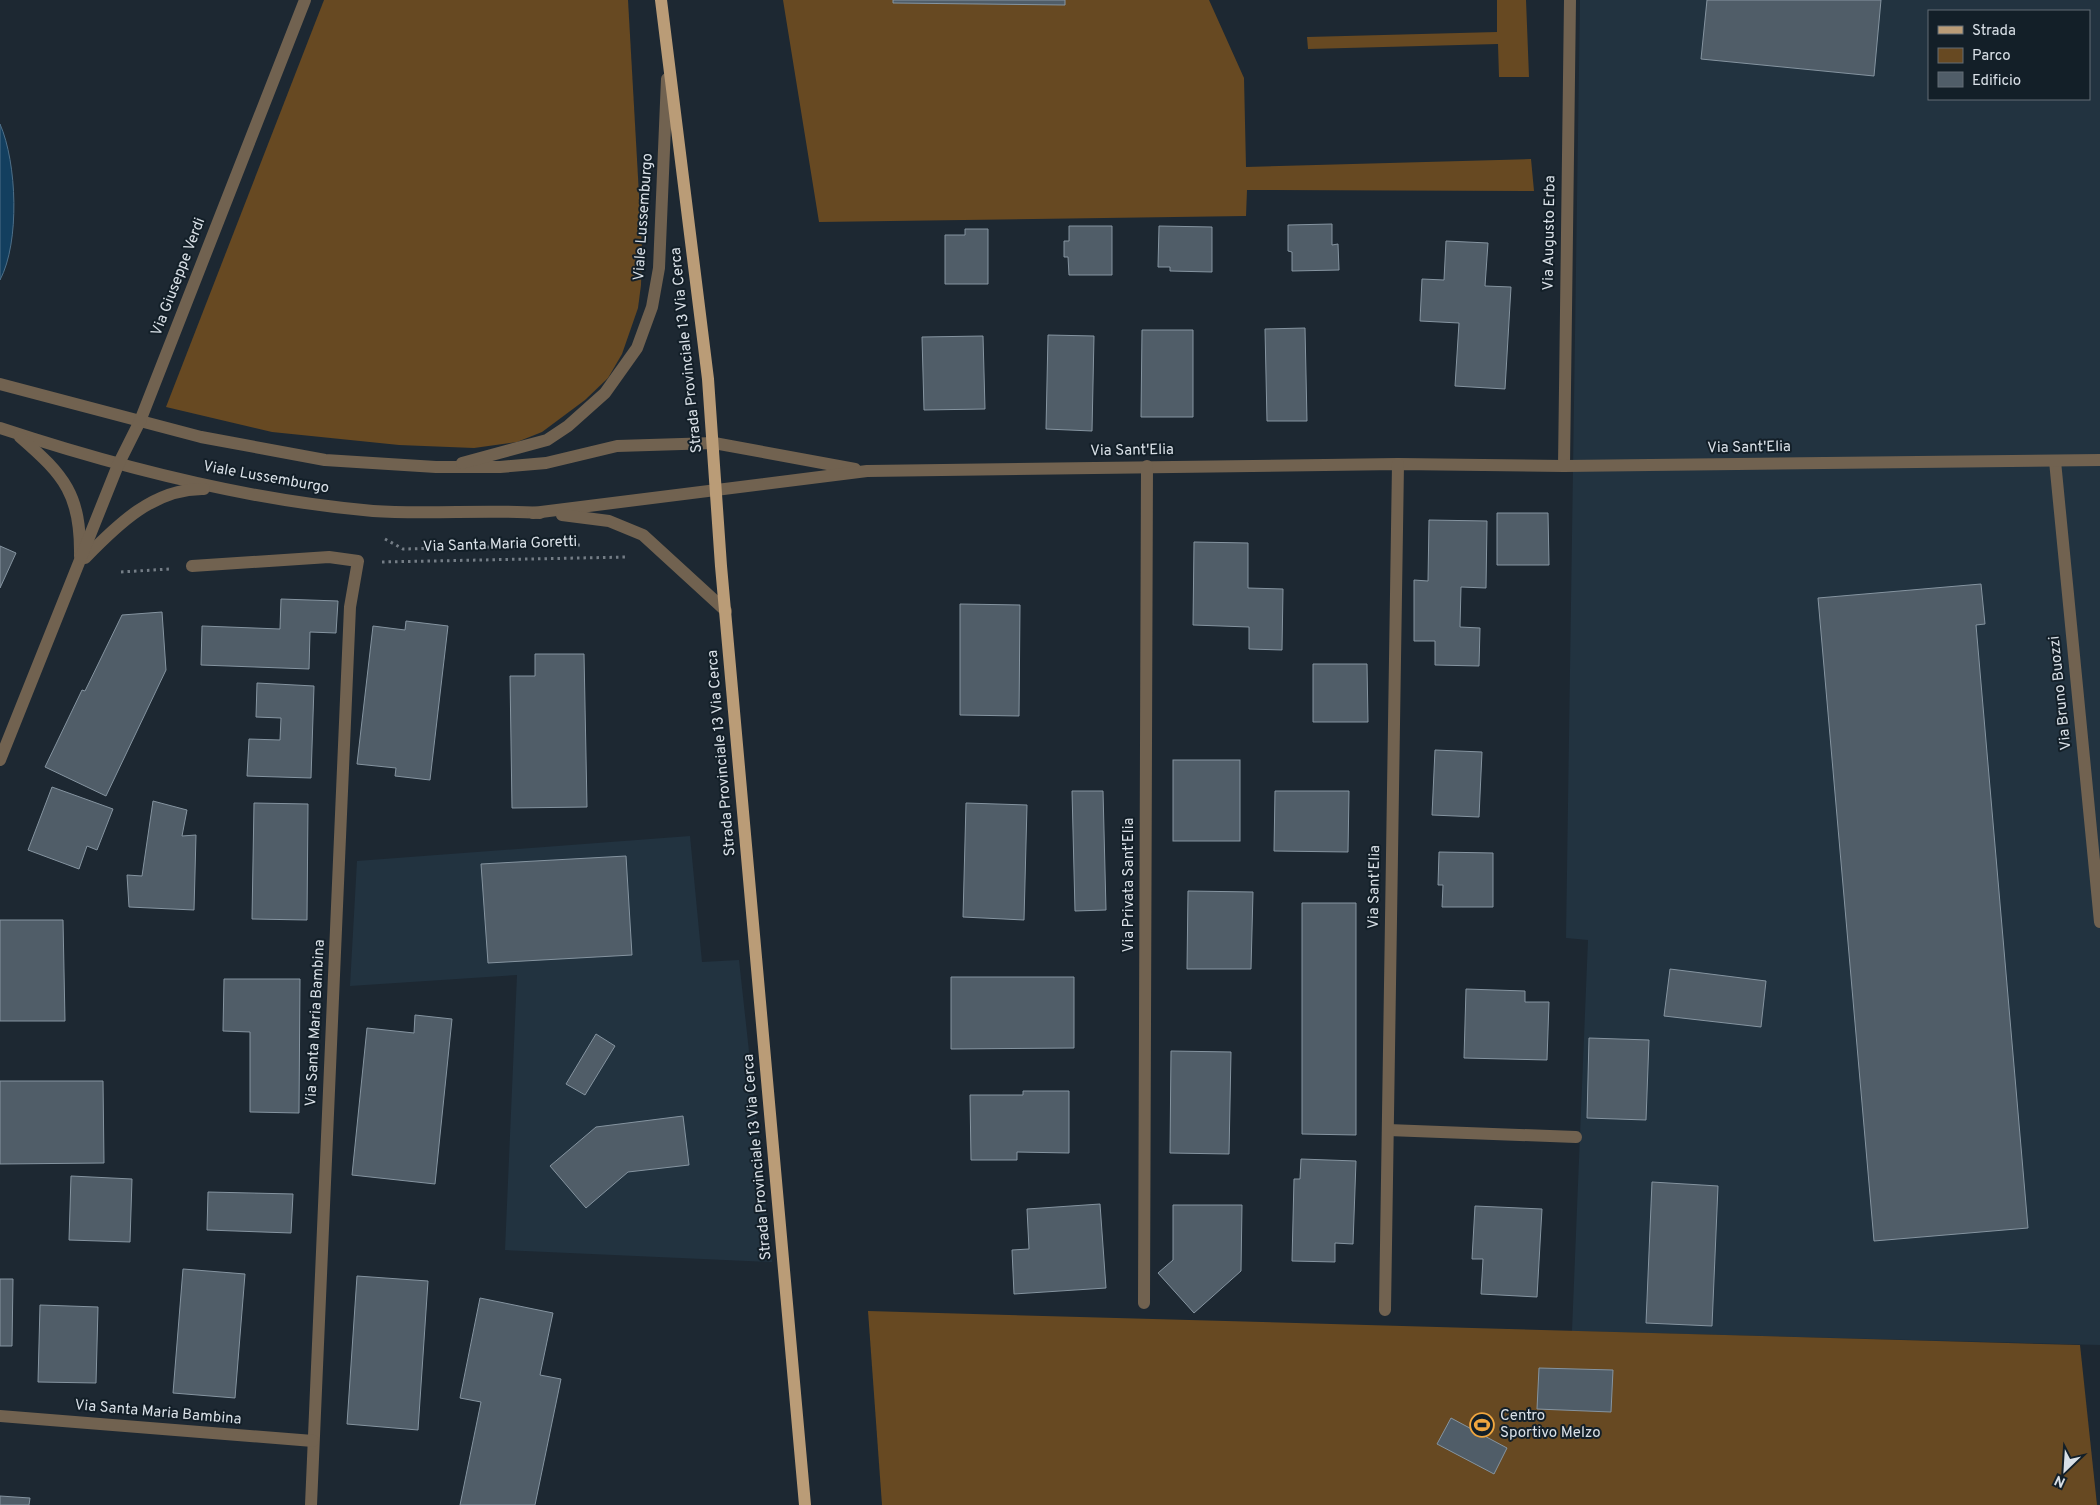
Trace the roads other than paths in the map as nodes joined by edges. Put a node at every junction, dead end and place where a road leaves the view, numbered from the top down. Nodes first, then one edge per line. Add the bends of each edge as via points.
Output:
1 (305, 0) edge
2 (661, 0) edge
3 (1570, 0) edge
4 (668, 62) junction
5 (0, 384) edge
6 (140, 421) junction
7 (0, 428) edge
8 (15, 433) junction
9 (714, 443) junction
10 (2100, 460) edge
11 (2055, 461) junction
12 (1398, 464) junction
13 (118, 465) junction
14 (448, 466) junction
15 (1147, 466) junction
16 (1564, 466) junction
17 (867, 471) junction
18 (235, 490) junction
19 (717, 492) junction
20 (532, 513) junction
21 (79, 564) junction
22 (192, 566) dead end
23 (726, 611) junction
24 (0, 760) edge
25 (2100, 922) edge
26 (1388, 1130) junction
27 (1576, 1138) dead end
28 (1144, 1303) dead end
29 (1385, 1310) dead end
30 (0, 1416) edge
31 (313, 1442) junction
32 (311, 1505) edge
33 (805, 1505) edge

1 - 6 street, Via Giuseppe Verdi
2 - 4 main road, Strada Provinciale 13 Via Cerca
3 - 16 street, Via Augusto Erba
4 - 9 main road, Strada Provinciale 13 Via Cerca
4 - 14 street, Viale Lussemburgo via 659,268 652,307 637,348 588,410 547,440
5 - 6 street, Viale Lussemburgo
6 - 13 street, Via Giuseppe Verdi
6 - 14 street, Viale Lussemburgo via 201,437 325,460
7 - 8 street, Viale Lussemburgo
8 - 13 street, Viale Lussemburgo
8 - 21 street, Via Giuseppe Verdi via 47,461 68,488 80,528
9 - 14 street, Viale Lussemburgo via 617,446 528,466
9 - 17 street, Via Sant'Elia
9 - 19 main road, Strada Provinciale 13 Via Cerca
10 - 11 street, Via Sant'Elia
11 - 16 street, Via Sant'Elia
11 - 25 street, Via Bruno Buozzi
12 - 15 street, Via Sant'Elia
12 - 16 street, Via Sant'Elia
12 - 26 street, Via Sant'Elia
13 - 18 street, Viale Lussemburgo
13 - 21 street, Via Giuseppe Verdi
15 - 17 street, Via Sant'Elia
15 - 28 street, Via Privata Sant'Elia
17 - 19 street, Via Sant'Elia
18 - 20 street, Viale Lussemburgo via 376,511
18 - 21 street, Via Giuseppe Verdi via 191,489 166,495 112,530
19 - 20 street, Viale Lussemburgo
19 - 23 main road, Strada Provinciale 13 Via Cerca
20 - 23 street, Viale Lussemburgo via 594,518 634,530 652,541
21 - 24 street, Via Giuseppe Verdi
22 - 31 street, Via Santa Maria Bambina via 329,557 358,561 350,607
23 - 33 main road, Strada Provinciale 13 Via Cerca
26 - 27 street
26 - 29 street, Via Sant'Elia
30 - 31 street, Via Santa Maria Bambina
31 - 32 street, Via Santa Maria Bambina

